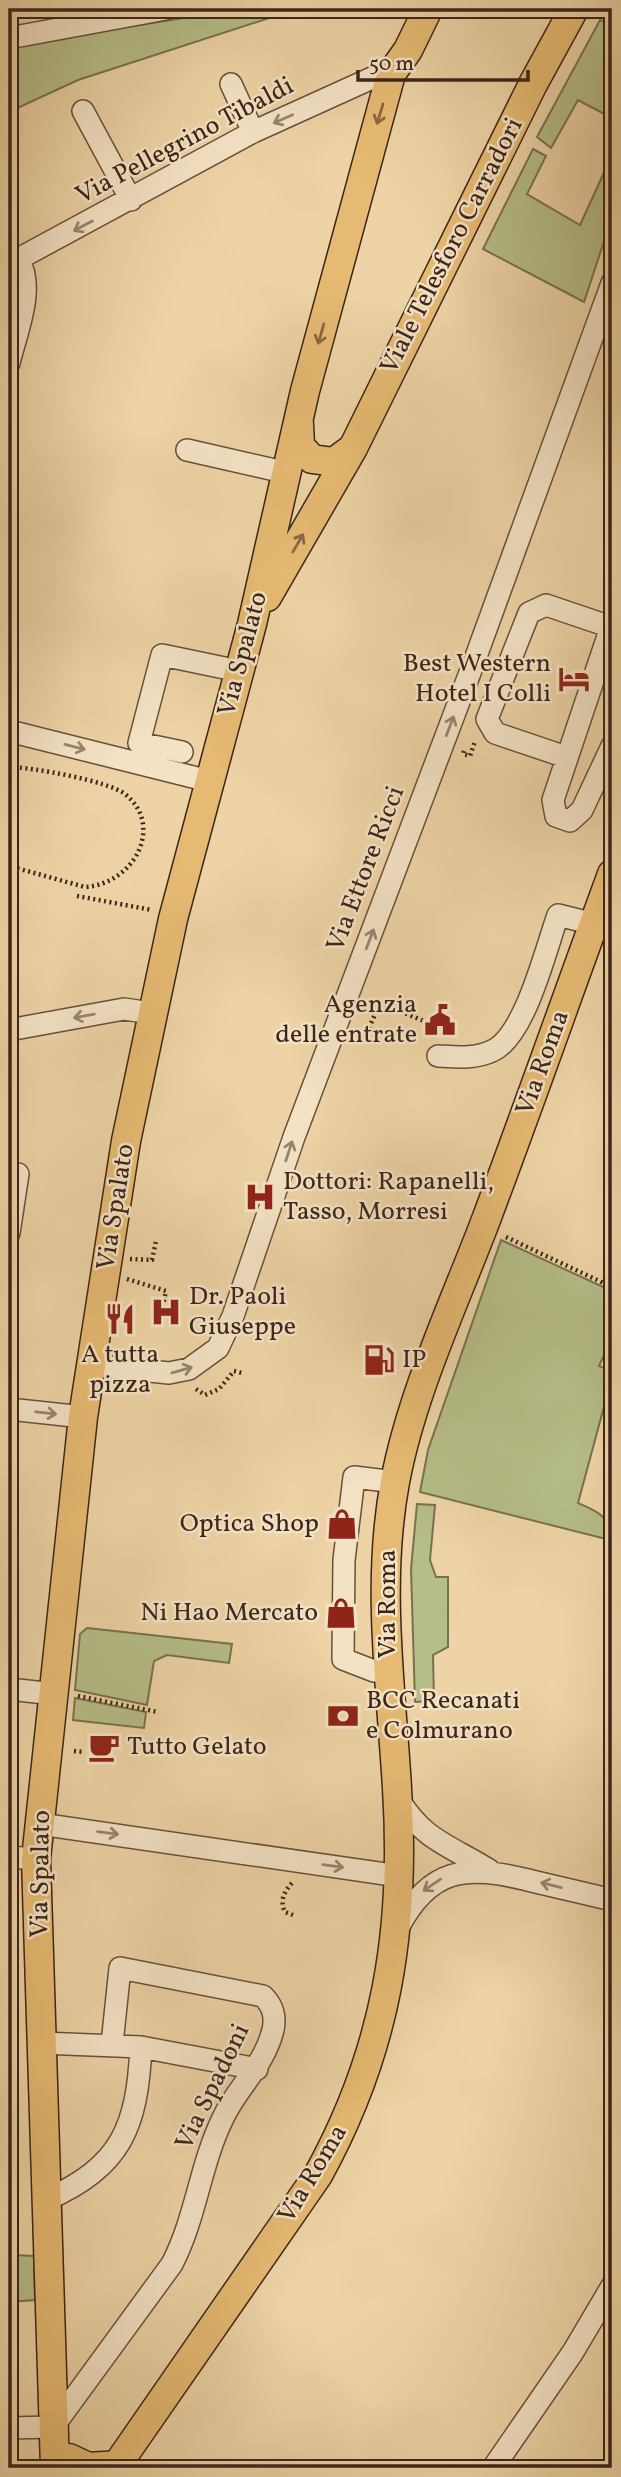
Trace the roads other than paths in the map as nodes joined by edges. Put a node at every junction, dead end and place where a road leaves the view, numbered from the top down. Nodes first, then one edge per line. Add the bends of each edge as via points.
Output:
1 (166, 9) edge
2 (428, 9) edge
3 (574, 9) edge
4 (9, 38) edge
5 (391, 74) junction
6 (231, 84) dead end
7 (83, 111) dead end
8 (253, 132) junction
9 (131, 200) junction
10 (14, 262) edge
11 (612, 283) edge
12 (9, 363) edge
13 (299, 418) junction
14 (353, 448) junction
15 (187, 450) dead end
16 (288, 473) junction
17 (281, 502) junction
18 (318, 509) junction
19 (252, 624) junction
20 (239, 671) junction
21 (9, 731) edge
22 (612, 746) edge
23 (182, 752) dead end
24 (566, 757) junction
25 (209, 781) junction
26 (612, 874) edge
27 (594, 924) junction
28 (151, 1013) junction
29 (9, 1030) edge
30 (439, 1056) dead end
31 (18, 1174) dead end
32 (9, 1233) edge
33 (91, 1365) junction
34 (9, 1409) edge
35 (83, 1417) junction
36 (395, 1482) junction
37 (388, 1670) junction
38 (9, 1689) edge
39 (62, 1694) junction
40 (397, 1796) junction
41 (40, 1824) junction
42 (22, 1858) edge
43 (491, 1871) junction
44 (398, 1876) junction
45 (612, 1900) edge
46 (396, 1932) junction
47 (42, 2043) junction
48 (112, 2044) junction
49 (141, 2047) junction
50 (257, 2069) junction
51 (46, 2200) junction
52 (612, 2286) edge
53 (9, 2428) edge
54 (61, 2453) edge
55 (118, 2467) edge
56 (493, 2468) edge

1 - 4 street
2 - 5 main road, Via Spalato
3 - 14 main road, Viale Telesforo Carradori
5 -> 8 street, Via Pellegrino Tibaldi via 372,78
5 -> 13 main road, Via Spalato
6 - 8 street
7 - 9 street
8 - 9 street, Via Pellegrino Tibaldi
9 -> 10 street, Via Pellegrino Tibaldi
10 - 12 street via 25,270 25,296
33 -> 11 street, Via Ettore Ricci via 169,1373 189,1369 218,1348
13 - 14 main road via 300,446 312,459 334,462
13 - 16 main road, Via Spalato
14 - 18 main road, Viale Telesforo Carradori
15 - 16 street
16 - 17 main road, Via Spalato
17 - 18 main road via 292,491 305,490 317,499
17 - 19 main road, Via Spalato
19 -> 18 main road, Viale Telesforo Carradori
19 - 20 main road, Via Spalato
20 - 23 street via 162,655 139,743
20 - 25 main road, Via Spalato
21 -> 25 street
22 - 24 street via 582,810 570,821 556,816 553,800
24 - 24 street via 611,627 546,605 529,613 487,719 495,733
25 - 28 main road, Via Spalato
26 - 27 main road, Via Roma
27 - 30 street via 558,915 518,1025 494,1051 470,1058
27 - 36 main road, Via Roma via 403,1443
28 -> 29 street via 124,1009
28 - 33 main road, Via Spalato via 115,1201
31 - 32 street
33 - 35 main road, Via Spalato
34 -> 35 street
35 - 39 main road, Via Spalato
36 - 37 main road, Via Roma via 386,1558
36 - 37 street via 354,1477 344,1560 343,1660 374,1671
37 - 40 main road, Via Roma
38 - 39 street
39 - 41 main road, Via Spalato
40 - 43 street via 425,1833
40 - 44 main road, Via Roma
41 - 42 main road, Via Spalato
41 -> 44 street
42 - 47 main road, Via Spalato
45 -> 43 street
43 -> 46 street via 465,1871 436,1881 410,1906
44 - 46 main road, Via Roma
46 - 55 main road, Via Roma via 385,2009 336,2142
47 - 48 street
47 - 51 main road, Via Spalato
48 - 49 street
48 - 50 street, Via Spadoni via 120,1968 264,1996 274,2012 274,2027
49 - 50 street
49 - 51 street via 139,2083 128,2128 117,2150 92,2173
50 - 54 street, Via Spadoni via 224,2116 203,2167 187,2235
51 - 54 main road, Via Spalato
52 - 56 street
53 - 54 street
54 - 55 main road via 88,2467

